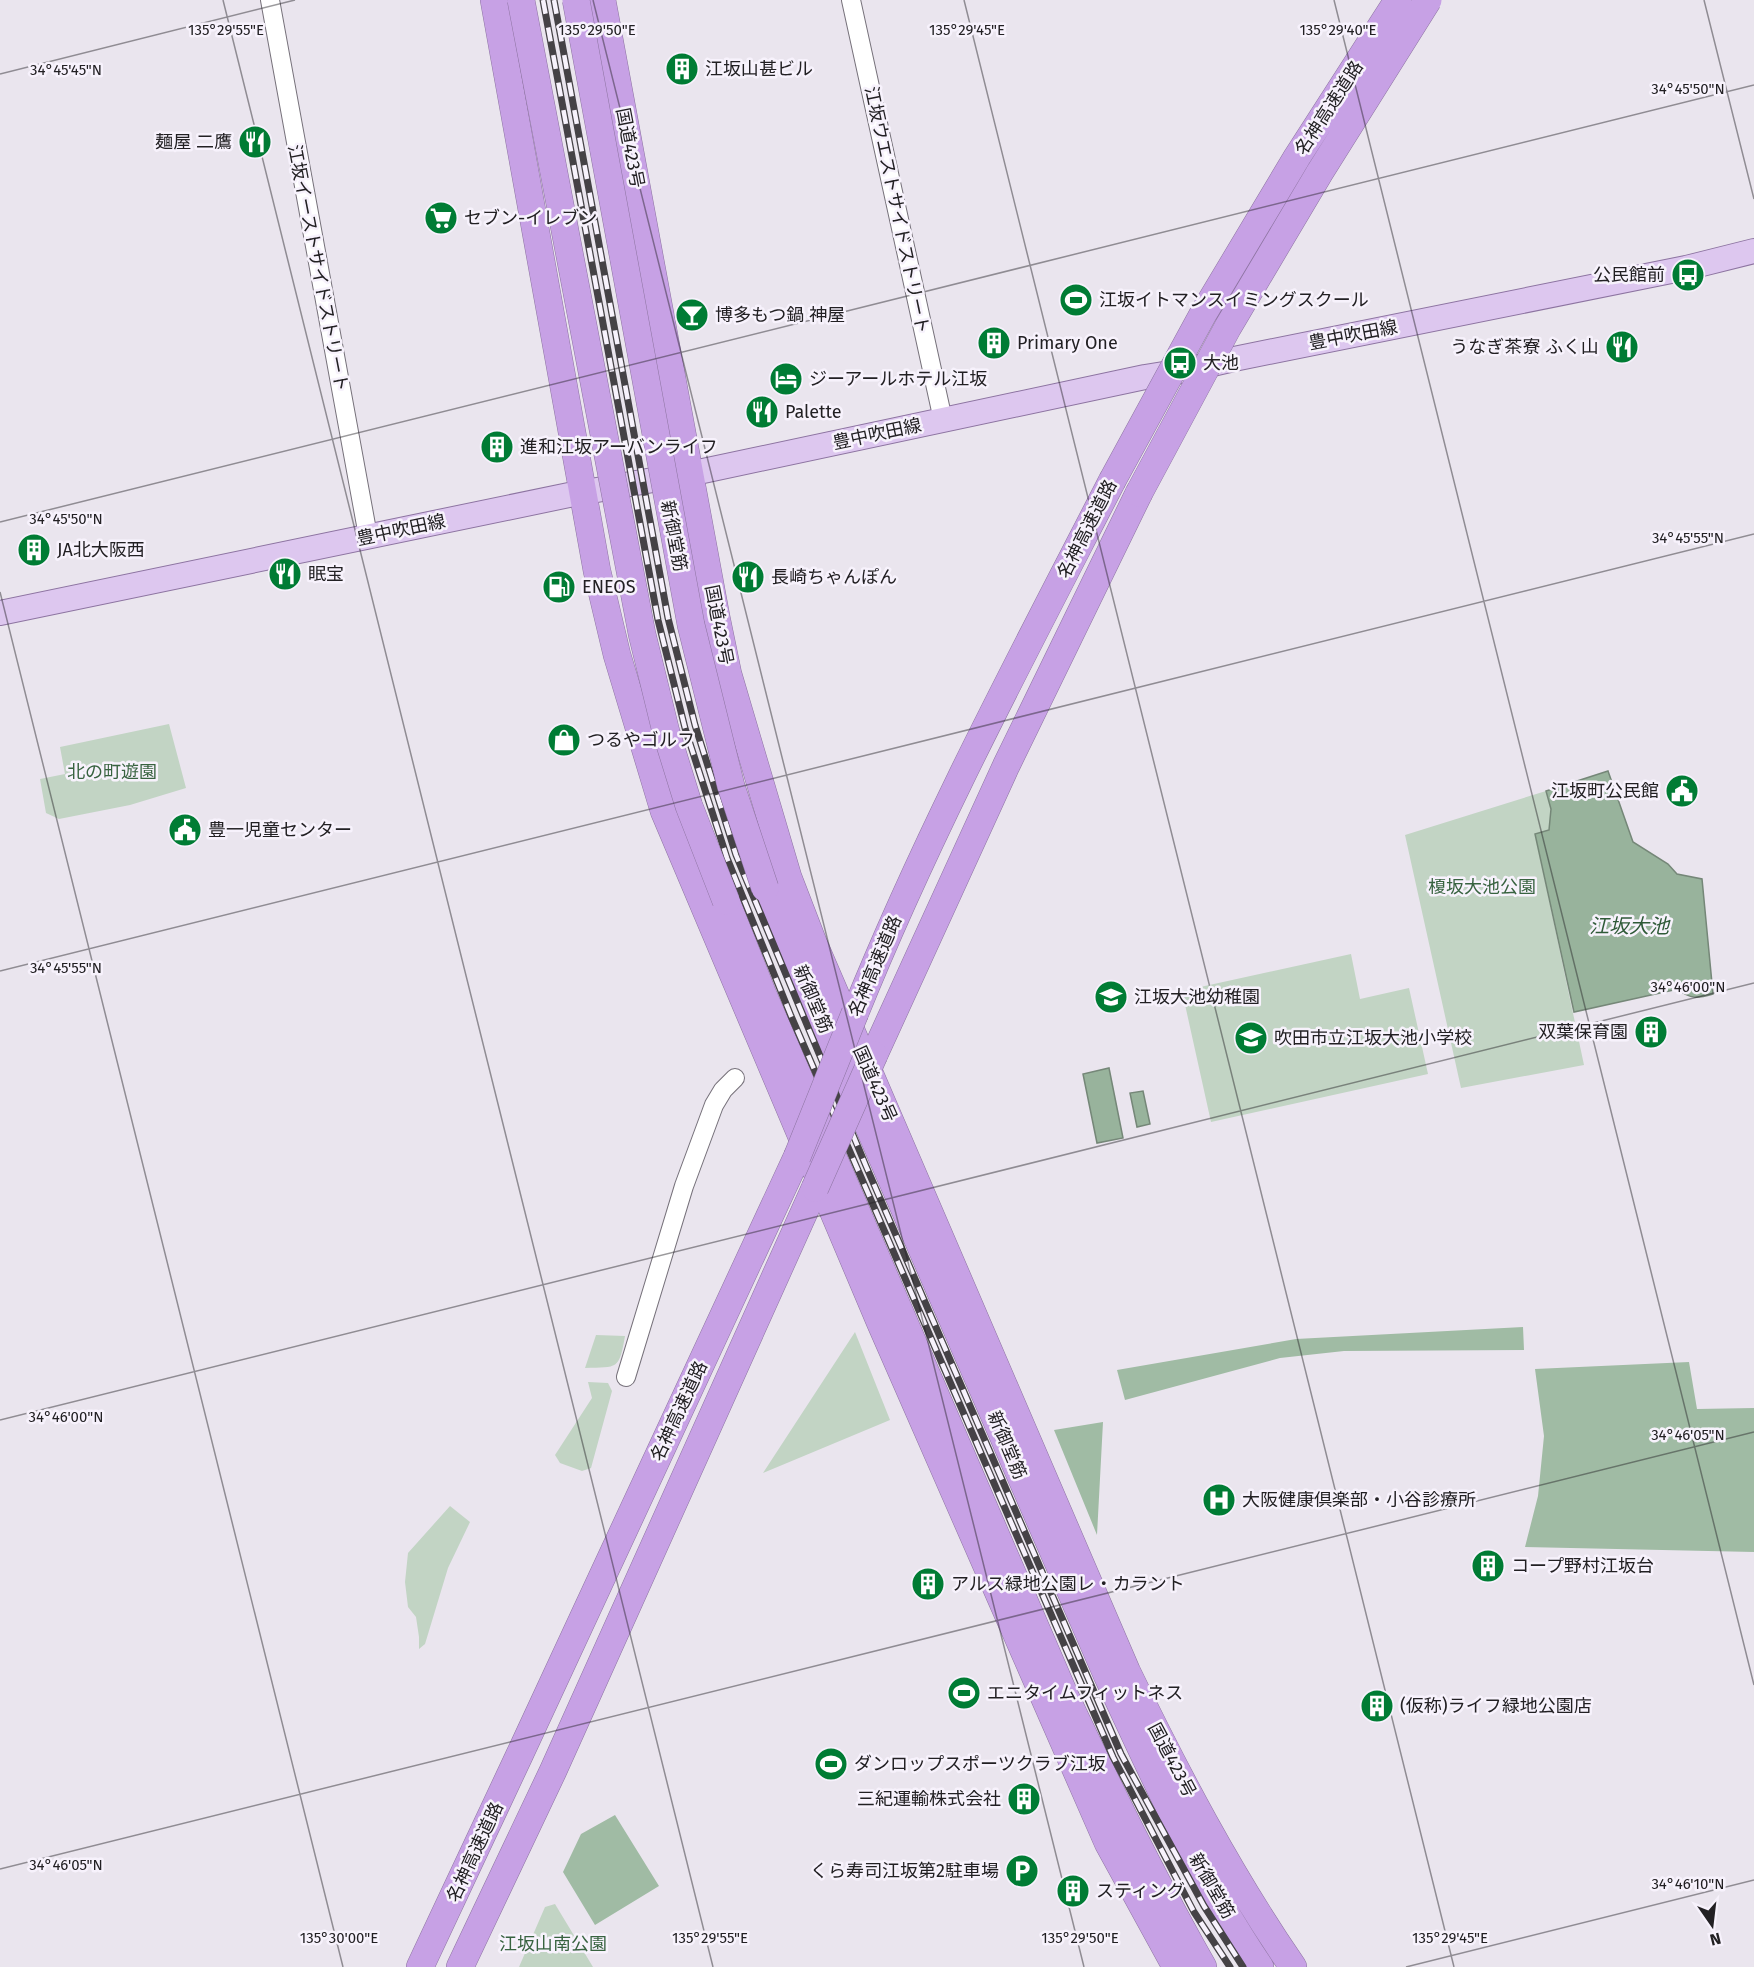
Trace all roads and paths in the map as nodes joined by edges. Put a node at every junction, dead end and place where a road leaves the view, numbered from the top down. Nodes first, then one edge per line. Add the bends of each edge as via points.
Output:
1 (270, 0) edge
2 (494, 0) edge
3 (521, 0) edge
4 (576, 0) edge
5 (602, 0) edge
6 (851, 0) edge
7 (1398, 0) edge
8 (1428, 0) edge
9 (1754, 251) edge
10 (943, 420) junction
11 (691, 473) junction
12 (582, 493) junction
13 (368, 536) junction
14 (0, 613) edge
15 (735, 1078) dead end
16 (626, 1377) dead end
17 (420, 1967) edge
18 (460, 1967) edge
19 (1176, 1967) edge
20 (1203, 1967) edge
21 (1260, 1967) edge
22 (1293, 1967) edge

1 - 13 street, 江坂イーストサイドストリート
2 - 12 highway
3 - 20 highway, bridge via 642,634 669,743 690,806 767,1003 1066,1698 1148,1868
4 - 21 highway, 新御堂筋, bridge via 691,626 731,786 765,888 1107,1675 1203,1873
5 - 11 highway, 国道423号
6 - 10 street, 江坂ウエストサイドストリート
7 - 17 highway, 名神高速道路, bridge via 1203,314 973,752 888,930 797,1156
8 - 18 highway, 名神高速道路, bridge via 1228,327 1139,493 1001,777 553,1771
9 - 10 main road, 豊中吹田線
10 - 11 main road, 豊中吹田線
11 - 12 main road, 豊中吹田線
11 - 22 highway, 国道423号 via 728,674 788,877 813,942 1127,1672 1228,1864
12 - 13 main road, 豊中吹田線
12 - 19 highway via 617,655 664,811 1093,1811
13 - 14 main road, 豊中吹田線
15 - 16 street via 714,1105 684,1186

